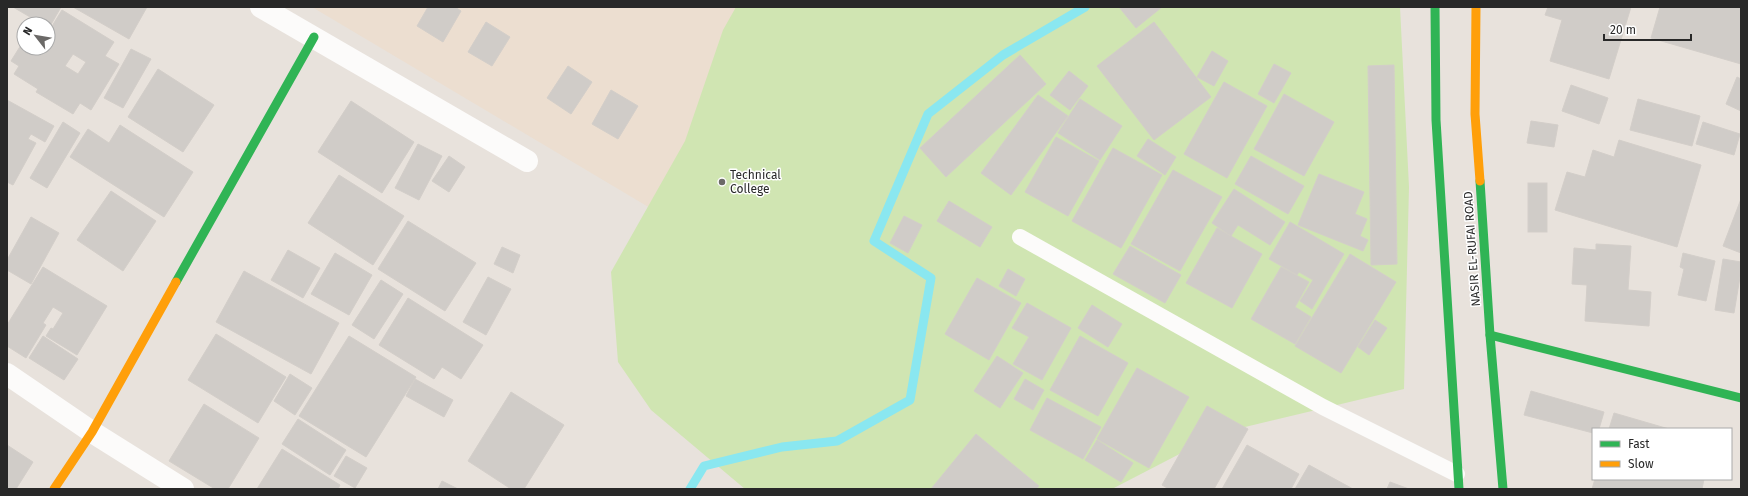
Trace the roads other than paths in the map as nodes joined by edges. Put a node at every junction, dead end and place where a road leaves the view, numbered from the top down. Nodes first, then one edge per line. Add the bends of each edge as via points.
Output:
1 (261, 7) edge
2 (1435, 7) edge
3 (1476, 7) edge
4 (314, 37) junction
5 (526, 161) dead end
6 (1020, 237) dead end
7 (1490, 335) junction
8 (7, 374) edge
9 (1741, 398) edge
10 (92, 432) junction
11 (1458, 482) edge
12 (54, 489) edge
13 (183, 489) edge
14 (1502, 489) edge

1 - 4 street
2 - 11 main road via 1436,120
3 - 7 main road, NASIR EL-RUFAI ROAD via 1475,114
4 - 5 street
4 - 10 main road
6 - 11 lane
7 - 9 main road
7 - 14 main road, NASIR EL-RUFAI ROAD
8 - 10 street
10 - 12 main road
10 - 13 street

